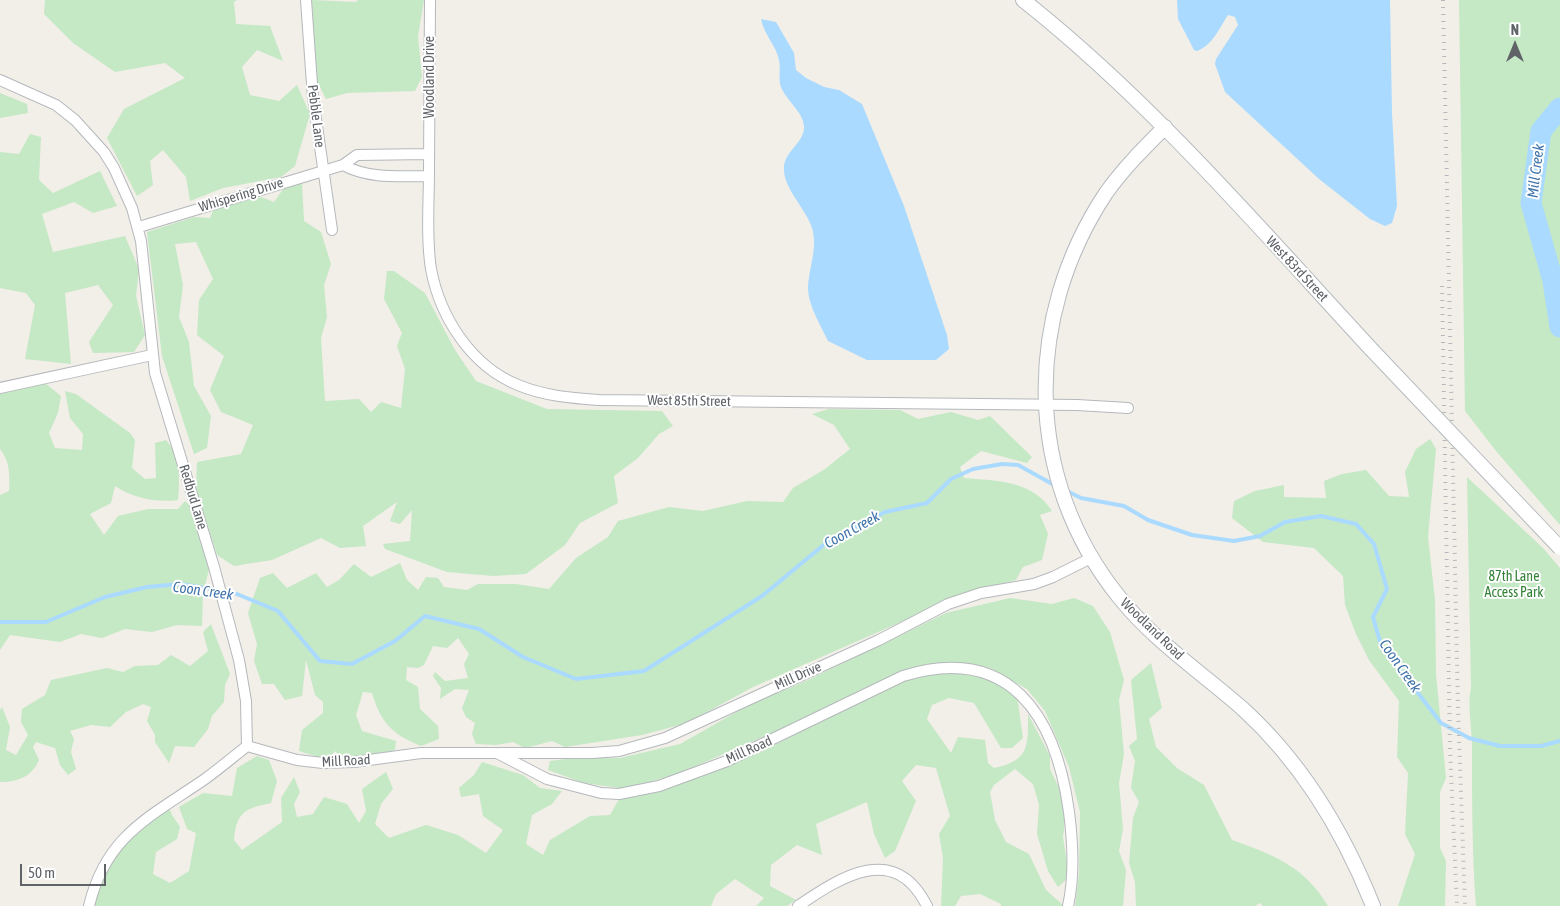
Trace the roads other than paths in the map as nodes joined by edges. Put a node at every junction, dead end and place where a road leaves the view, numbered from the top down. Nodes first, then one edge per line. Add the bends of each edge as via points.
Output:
1 (306, 0) edge
2 (430, 0) edge
3 (1023, 0) edge
4 (0, 80) edge
5 (1165, 127) junction
6 (429, 154) junction
7 (343, 165) junction
8 (325, 170) junction
9 (429, 176) junction
10 (138, 227) junction
11 (332, 230) dead end
12 (152, 355) junction
13 (0, 388) edge
14 (1045, 405) junction
15 (1128, 408) dead end
16 (1560, 548) edge
17 (1091, 558) junction
18 (247, 746) junction
19 (497, 753) junction
20 (89, 906) edge
21 (798, 906) edge
22 (927, 906) edge
23 (1068, 906) edge
24 (1373, 906) edge

1 - 8 street, Pebble Lane via 313,98
2 - 6 street, Woodland Drive
3 - 5 main road, West 83rd Street via 1100,65
4 - 10 street, Redbud Lane via 56,106 93,138 114,168
5 - 14 main road, Woodland Road via 1111,186 1076,248 1052,316
5 - 16 main road, West 83rd Street, bridge
6 - 7 street, Whispering Drive via 357,155
6 - 9 street, West 85th Street
7 - 8 street, Whispering Drive
7 - 9 street via 372,175
8 - 10 street, Whispering Drive
8 - 11 street, Pebble Lane
9 - 14 street, West 85th Street via 431,268 446,316 477,357 516,385 560,397 600,400
10 - 12 street, Redbud Lane
12 - 13 street
12 - 18 street, Redbud Lane via 222,596 244,687
14 - 15 street, West 85th Street
14 - 17 main road, Woodland Road via 1051,451 1062,492
17 - 19 street, Mill Drive via 1053,578 981,593 948,604 878,640 665,738 619,751
17 - 24 main road, Woodland Road via 1138,618 1244,710 1283,752 1330,820
18 - 19 street, Mill Road via 298,760 323,763 421,753
18 - 20 street via 119,841 99,874
19 - 23 street, Mill Road via 547,779 584,790 619,794 638,791 727,761 903,676 934,668 974,669 993,675 1025,698 1052,744 1067,797 1072,838 1073,875
21 - 22 street via 821,890 853,875 881,868 905,876

